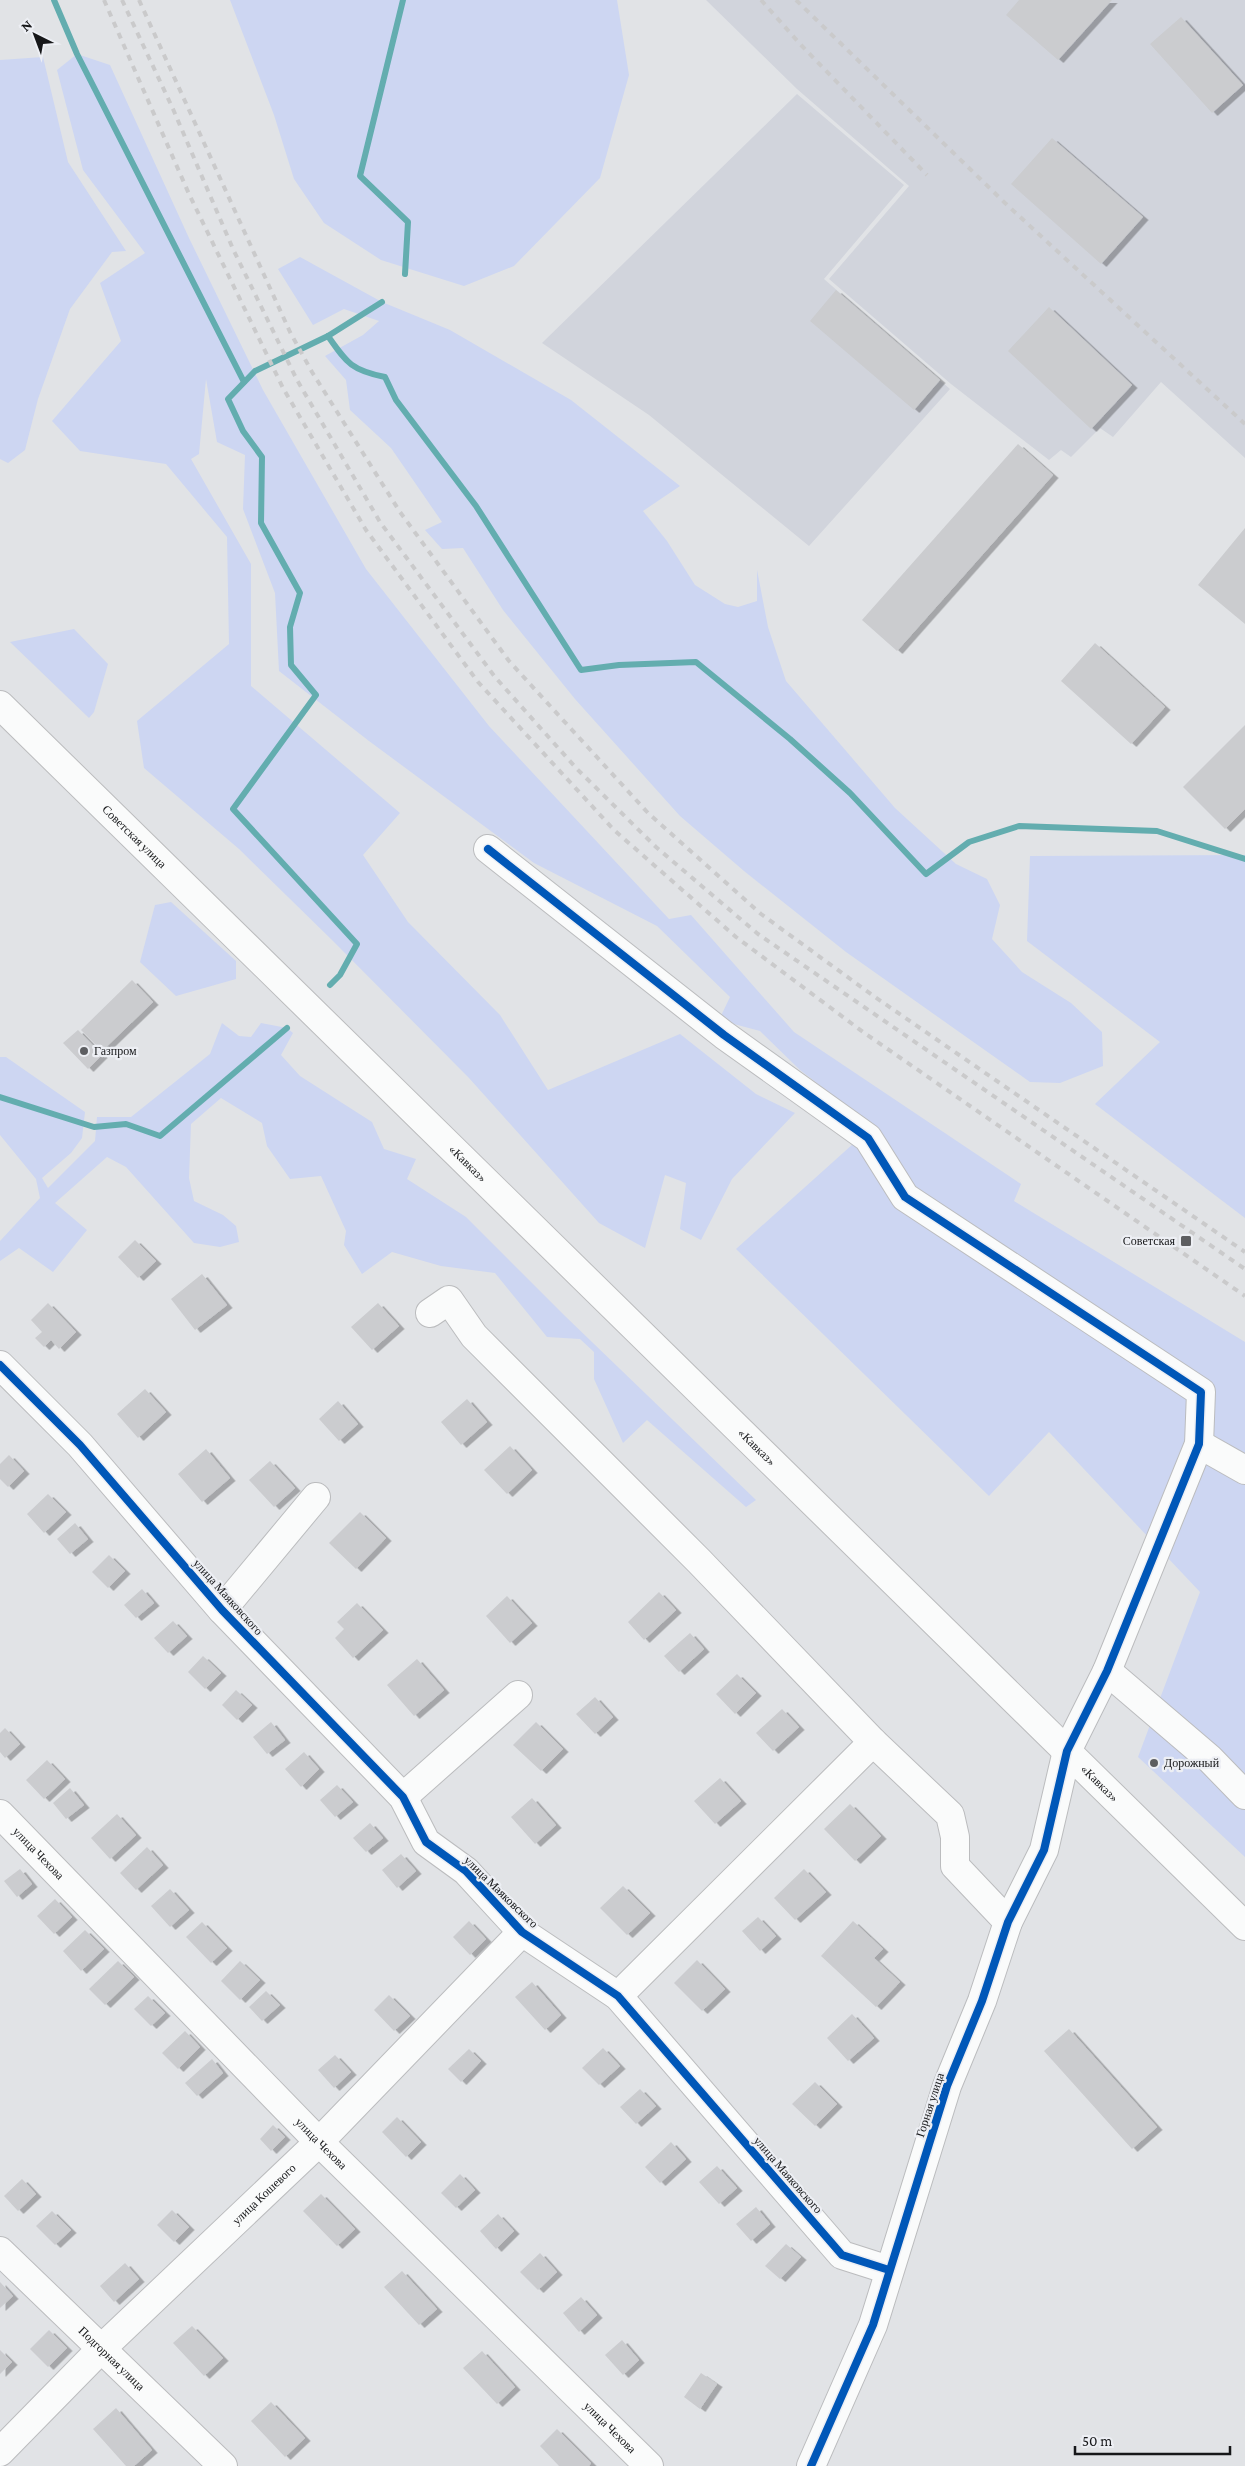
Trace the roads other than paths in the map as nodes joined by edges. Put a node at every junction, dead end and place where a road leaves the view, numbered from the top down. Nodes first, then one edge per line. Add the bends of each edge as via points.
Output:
1 (0, 705) edge
2 (488, 849) dead end
3 (268, 968) joint
4 (430, 1313) dead end
5 (0, 1365) edge
6 (1199, 1444) junction
7 (1245, 1470) edge
8 (316, 1497) dead end
9 (222, 1610) junction
10 (1108, 1672) junction
11 (518, 1694) dead end
12 (873, 1742) junction
13 (1068, 1751) junction
14 (1245, 1794) edge
15 (403, 1797) junction
16 (0, 1814) edge
17 (1008, 1922) junction
18 (1245, 1926) edge
19 (522, 1932) junction
20 (618, 1996) junction
21 (319, 2142) junction
22 (0, 2251) edge
23 (889, 2270) junction
24 (101, 2349) junction
25 (0, 2452) edge
26 (223, 2466) edge
27 (649, 2466) edge
28 (811, 2466) edge

1 - 3 main road, Советская улица
2 - 6 main road, Горная улица via 724,1035 868,1138 905,1197 1201,1392
3 - 13 main road, «Кавказ»
4 - 12 main road via 449,1300 474,1336 699,1561
5 - 9 main road, улица Маяковского via 80,1445
6 - 7 main road
6 - 10 main road, Горная улица
8 - 9 main road
9 - 15 main road, улица Маяковского
10 - 13 main road, Горная улица
10 - 14 main road via 1210,1759
11 - 15 main road
12 - 17 main road via 950,1815 955,1837 955,1866
12 - 20 main road
13 - 17 main road, Горная улица via 1044,1850
13 - 18 main road, «Кавказ»
15 - 19 main road, улица Маяковского via 426,1842 466,1871
16 - 21 main road, улица Чехова
17 - 23 main road, Горная улица via 982,2001 947,2086
19 - 20 main road, улица Маяковского
19 - 21 main road, улица Кошевого
20 - 23 main road, улица Маяковского via 842,2255
21 - 24 main road, улица Кошевого
21 - 27 main road, улица Чехова
22 - 24 main road, Подгорная улица
23 - 28 main road, Горная улица via 873,2325
24 - 25 main road, улица Кошевого
24 - 26 main road, Подгорная улица

